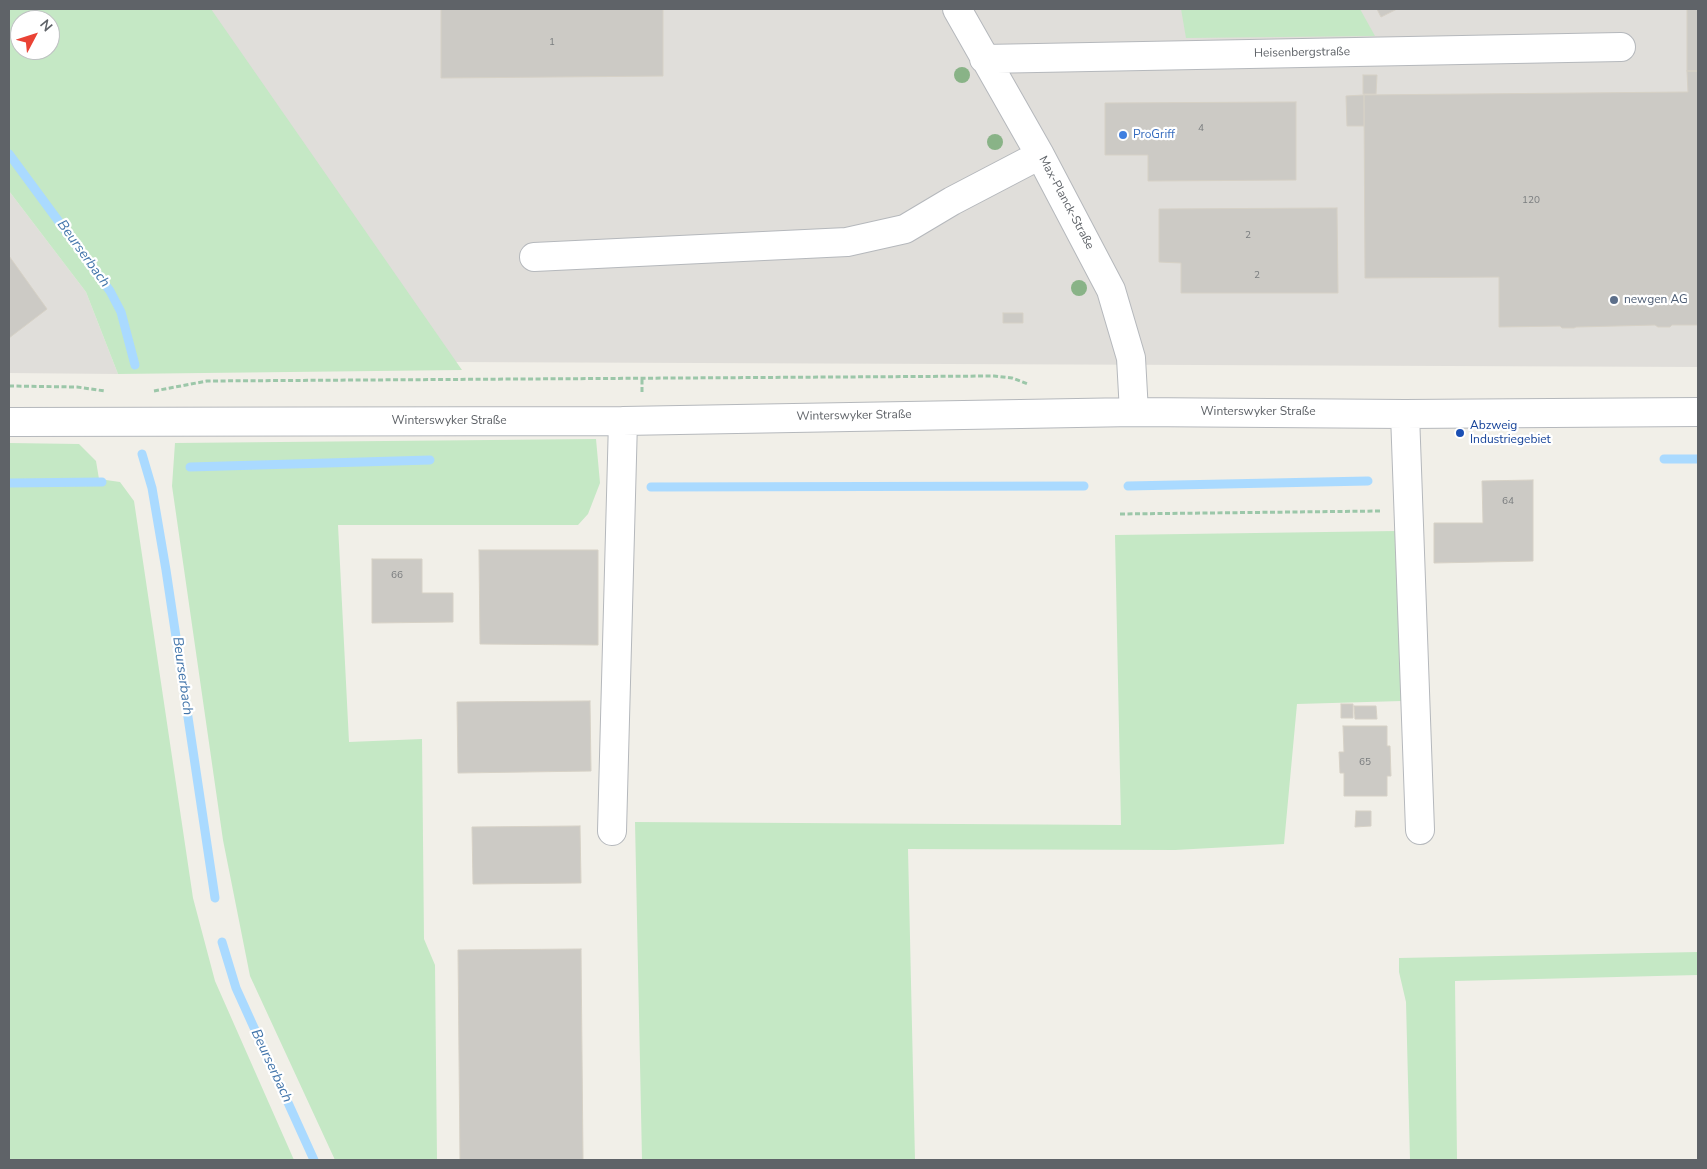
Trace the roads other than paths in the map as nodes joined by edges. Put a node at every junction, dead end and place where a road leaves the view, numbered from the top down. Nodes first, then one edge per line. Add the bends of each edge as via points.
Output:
1 (957, 9) edge
2 (1620, 47) dead end
3 (984, 59) junction
4 (1040, 155) junction
5 (534, 257) dead end
6 (1134, 412) junction
7 (1698, 412) edge
8 (1405, 414) junction
9 (623, 420) junction
10 (9, 422) edge
11 (1420, 830) dead end
12 (612, 831) dead end

1 - 3 street, Max-Planck-Straße
2 - 3 street, Heisenbergstraße
3 - 4 street, Max-Planck-Straße
4 - 5 street via 905,228 847,242
4 - 6 street, Max-Planck-Straße via 1111,290 1131,358
6 - 8 street, Winterswyker Straße
6 - 9 street, Winterswyker Straße
7 - 8 street, Winterswyker Straße
8 - 11 street
9 - 10 street, Winterswyker Straße
9 - 12 street

